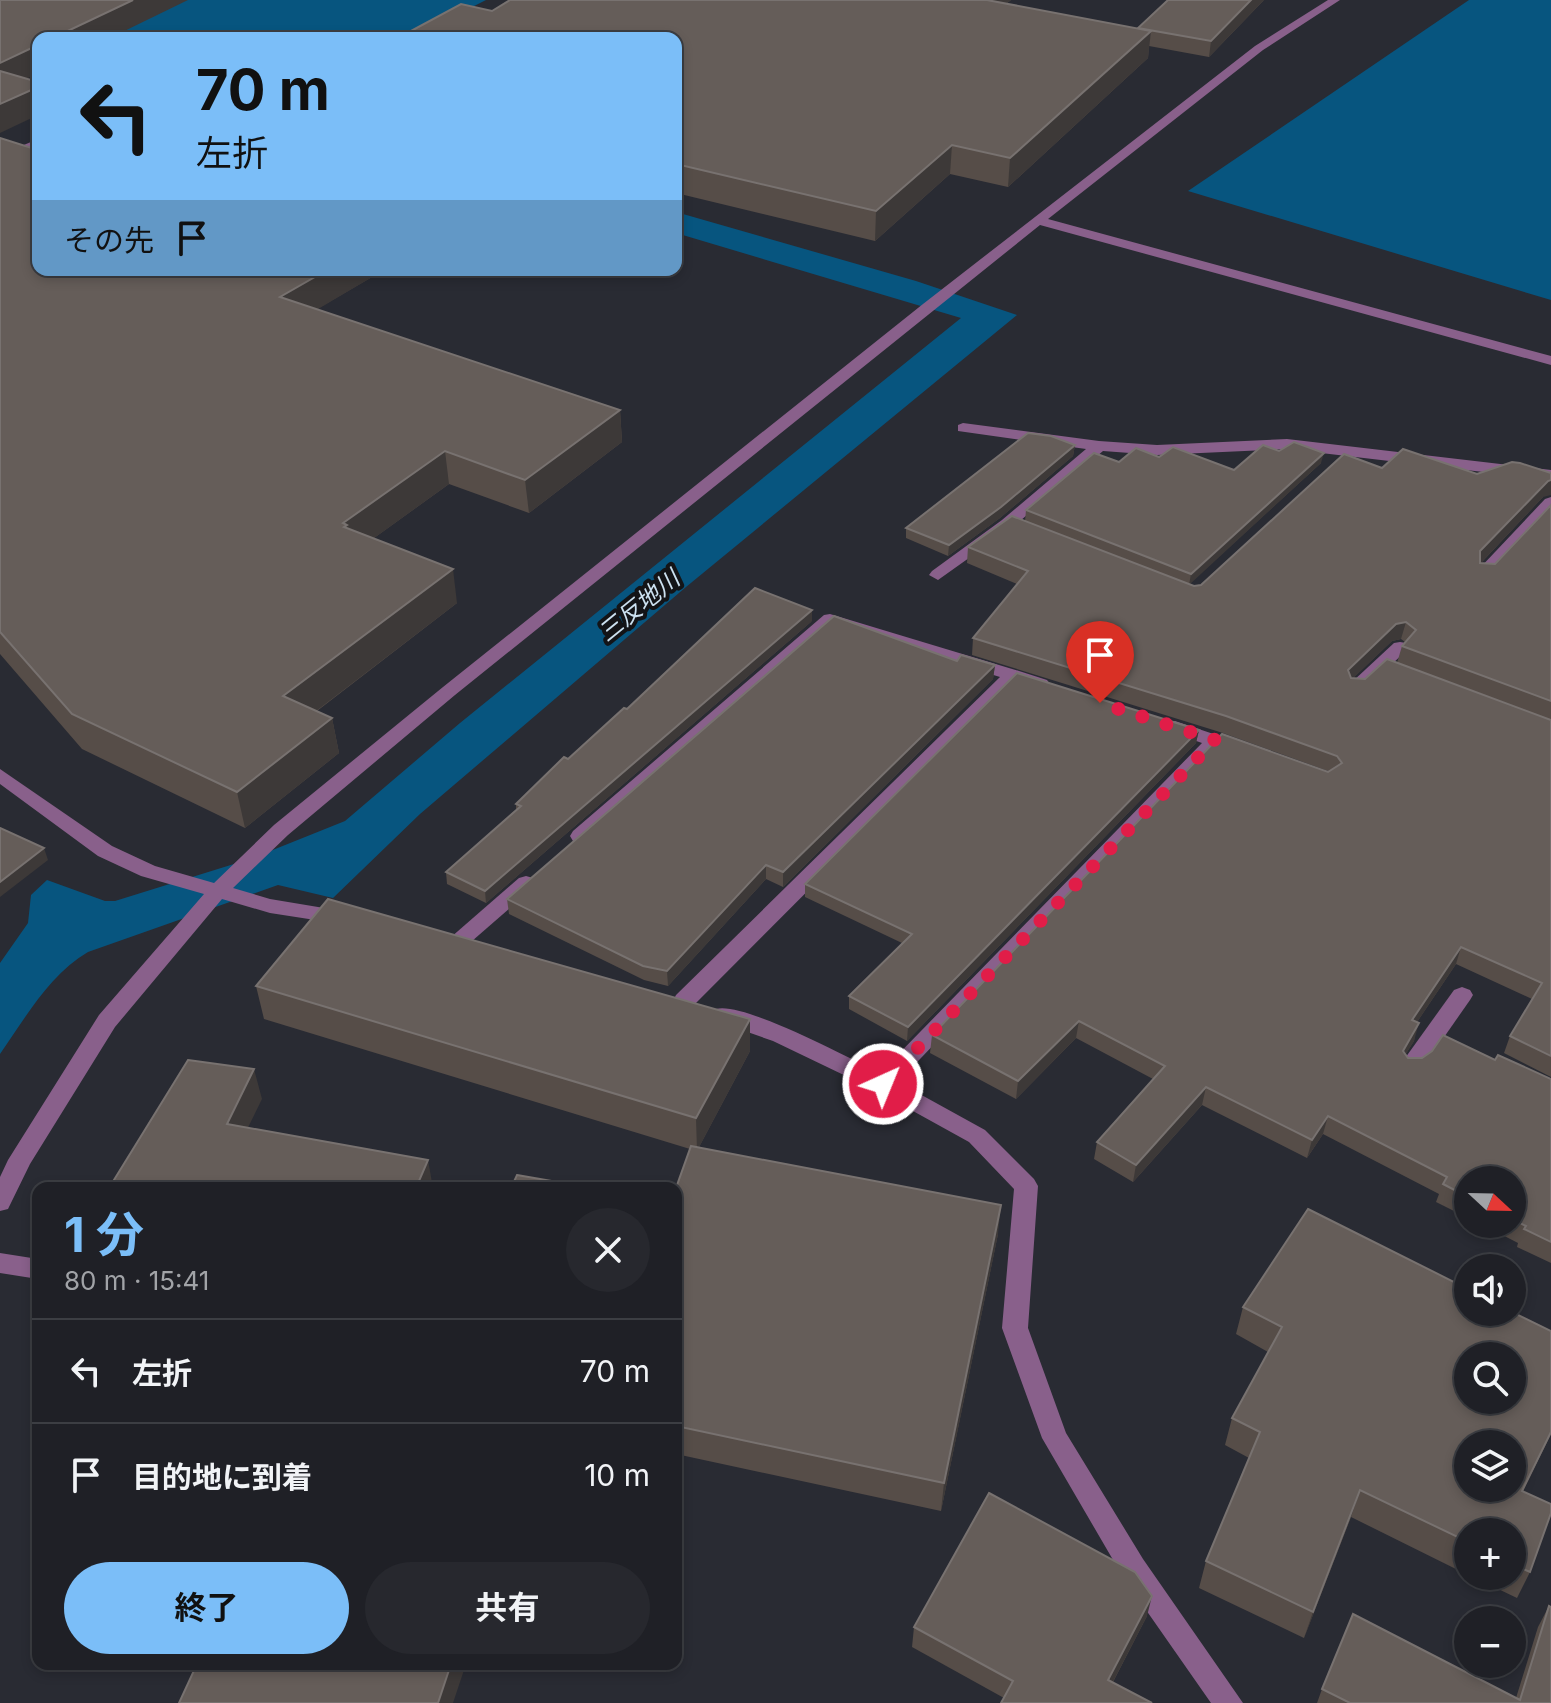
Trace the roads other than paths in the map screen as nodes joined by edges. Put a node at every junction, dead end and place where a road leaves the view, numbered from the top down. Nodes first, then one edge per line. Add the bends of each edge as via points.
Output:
1 (1335, 0) edge
2 (32, 146) edge
3 (0, 160) edge
4 (1039, 221) junction
5 (1551, 361) edge
6 (963, 428) dead end
7 (1099, 446) junction
8 (1350, 450) junction
9 (1328, 471) edge
10 (1551, 475) edge
11 (1551, 502) edge
12 (1484, 574) edge
13 (938, 575) dead end
14 (1400, 647) edge
15 (1013, 675) junction
16 (1056, 689) edge
17 (1355, 689) edge
18 (1157, 721) edge
19 (1215, 740) junction
20 (1256, 755) edge
21 (0, 775) edge
22 (565, 849) edge
23 (541, 870) edge
24 (216, 893) junction
25 (360, 920) edge
26 (487, 951) edge
27 (1462, 995) dead end
28 (1436, 1033) junction
29 (1461, 1045) edge
30 (1411, 1067) edge
31 (883, 1084) junction
32 (0, 1202) edge
33 (0, 1263) edge
34 (32, 1268) edge
35 (1228, 1703) edge

1 - 4 street via 1259,48
2 - 3 street
4 - 5 street
4 - 24 street via 437,701 281,830
6 - 7 street
7 - 8 street via 1157,450 1287,444
7 - 13 street via 1015,525
8 - 9 street
8 - 10 street
11 - 12 street
14 - 17 street via 1387,668
15 - 16 street
15 - 22 street via 830,619
15 - 31 street via 676,999 781,1035
18 - 19 street
19 - 20 street
19 - 31 street
21 - 24 street via 105,851
23 - 26 street via 450,941
24 - 25 street
24 - 32 street via 107,1021 20,1160
27 - 28 street
28 - 29 street
28 - 30 street
31 - 35 street via 977,1136 1026,1186 1015,1328 1055,1438 1133,1568
33 - 34 street

